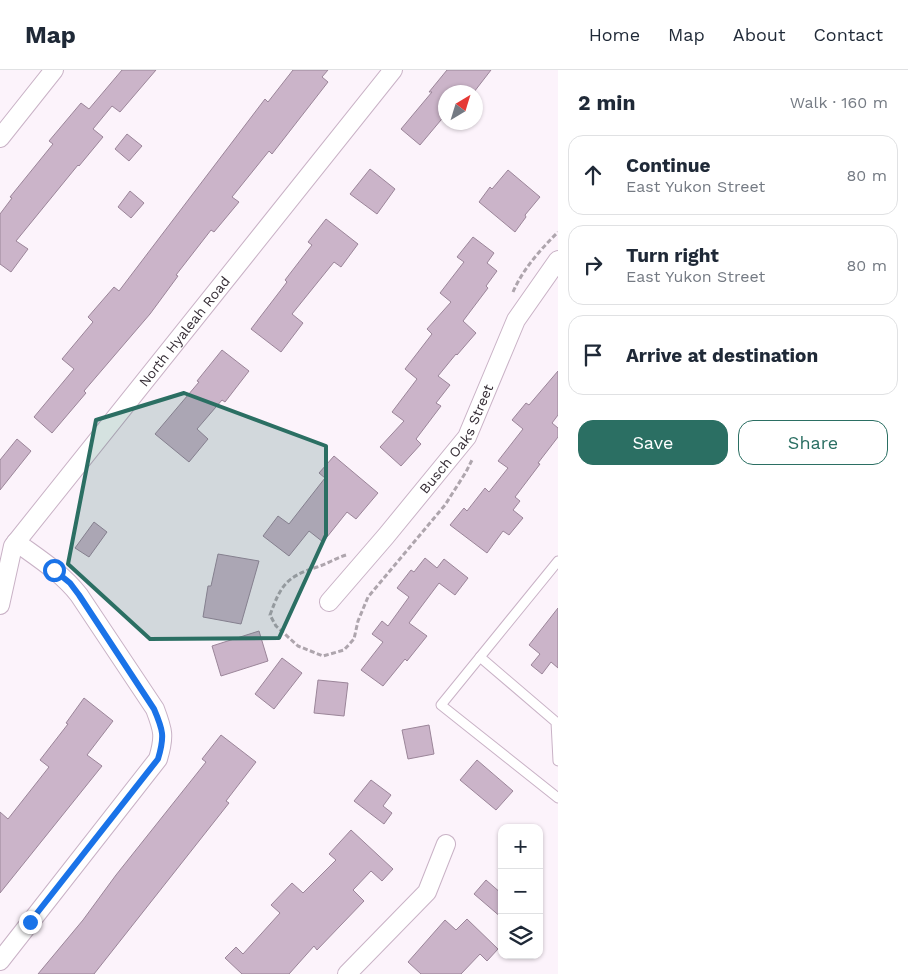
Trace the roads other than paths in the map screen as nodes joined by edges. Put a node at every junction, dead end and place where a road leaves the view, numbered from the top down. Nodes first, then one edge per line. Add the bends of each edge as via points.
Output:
1 (54, 70) edge
2 (393, 70) edge
3 (0, 138) edge
4 (558, 260) edge
5 (10, 541) edge
6 (558, 560) edge
7 (329, 602) dead end
8 (0, 605) edge
9 (480, 657) junction
10 (558, 761) edge
11 (558, 798) edge
12 (446, 844) dead end
13 (0, 961) edge
14 (347, 974) edge

1 - 3 street
2 - 5 street, North Hyaleah Road
4 - 7 street, Busch Oaks Street via 516,320 467,437
5 - 8 street, North Hyaleah Road
5 - 13 street via 70,583 154,709 164,741 158,759
6 - 9 lane
9 - 10 lane via 556,722
9 - 11 lane via 441,705
12 - 14 street via 427,892

